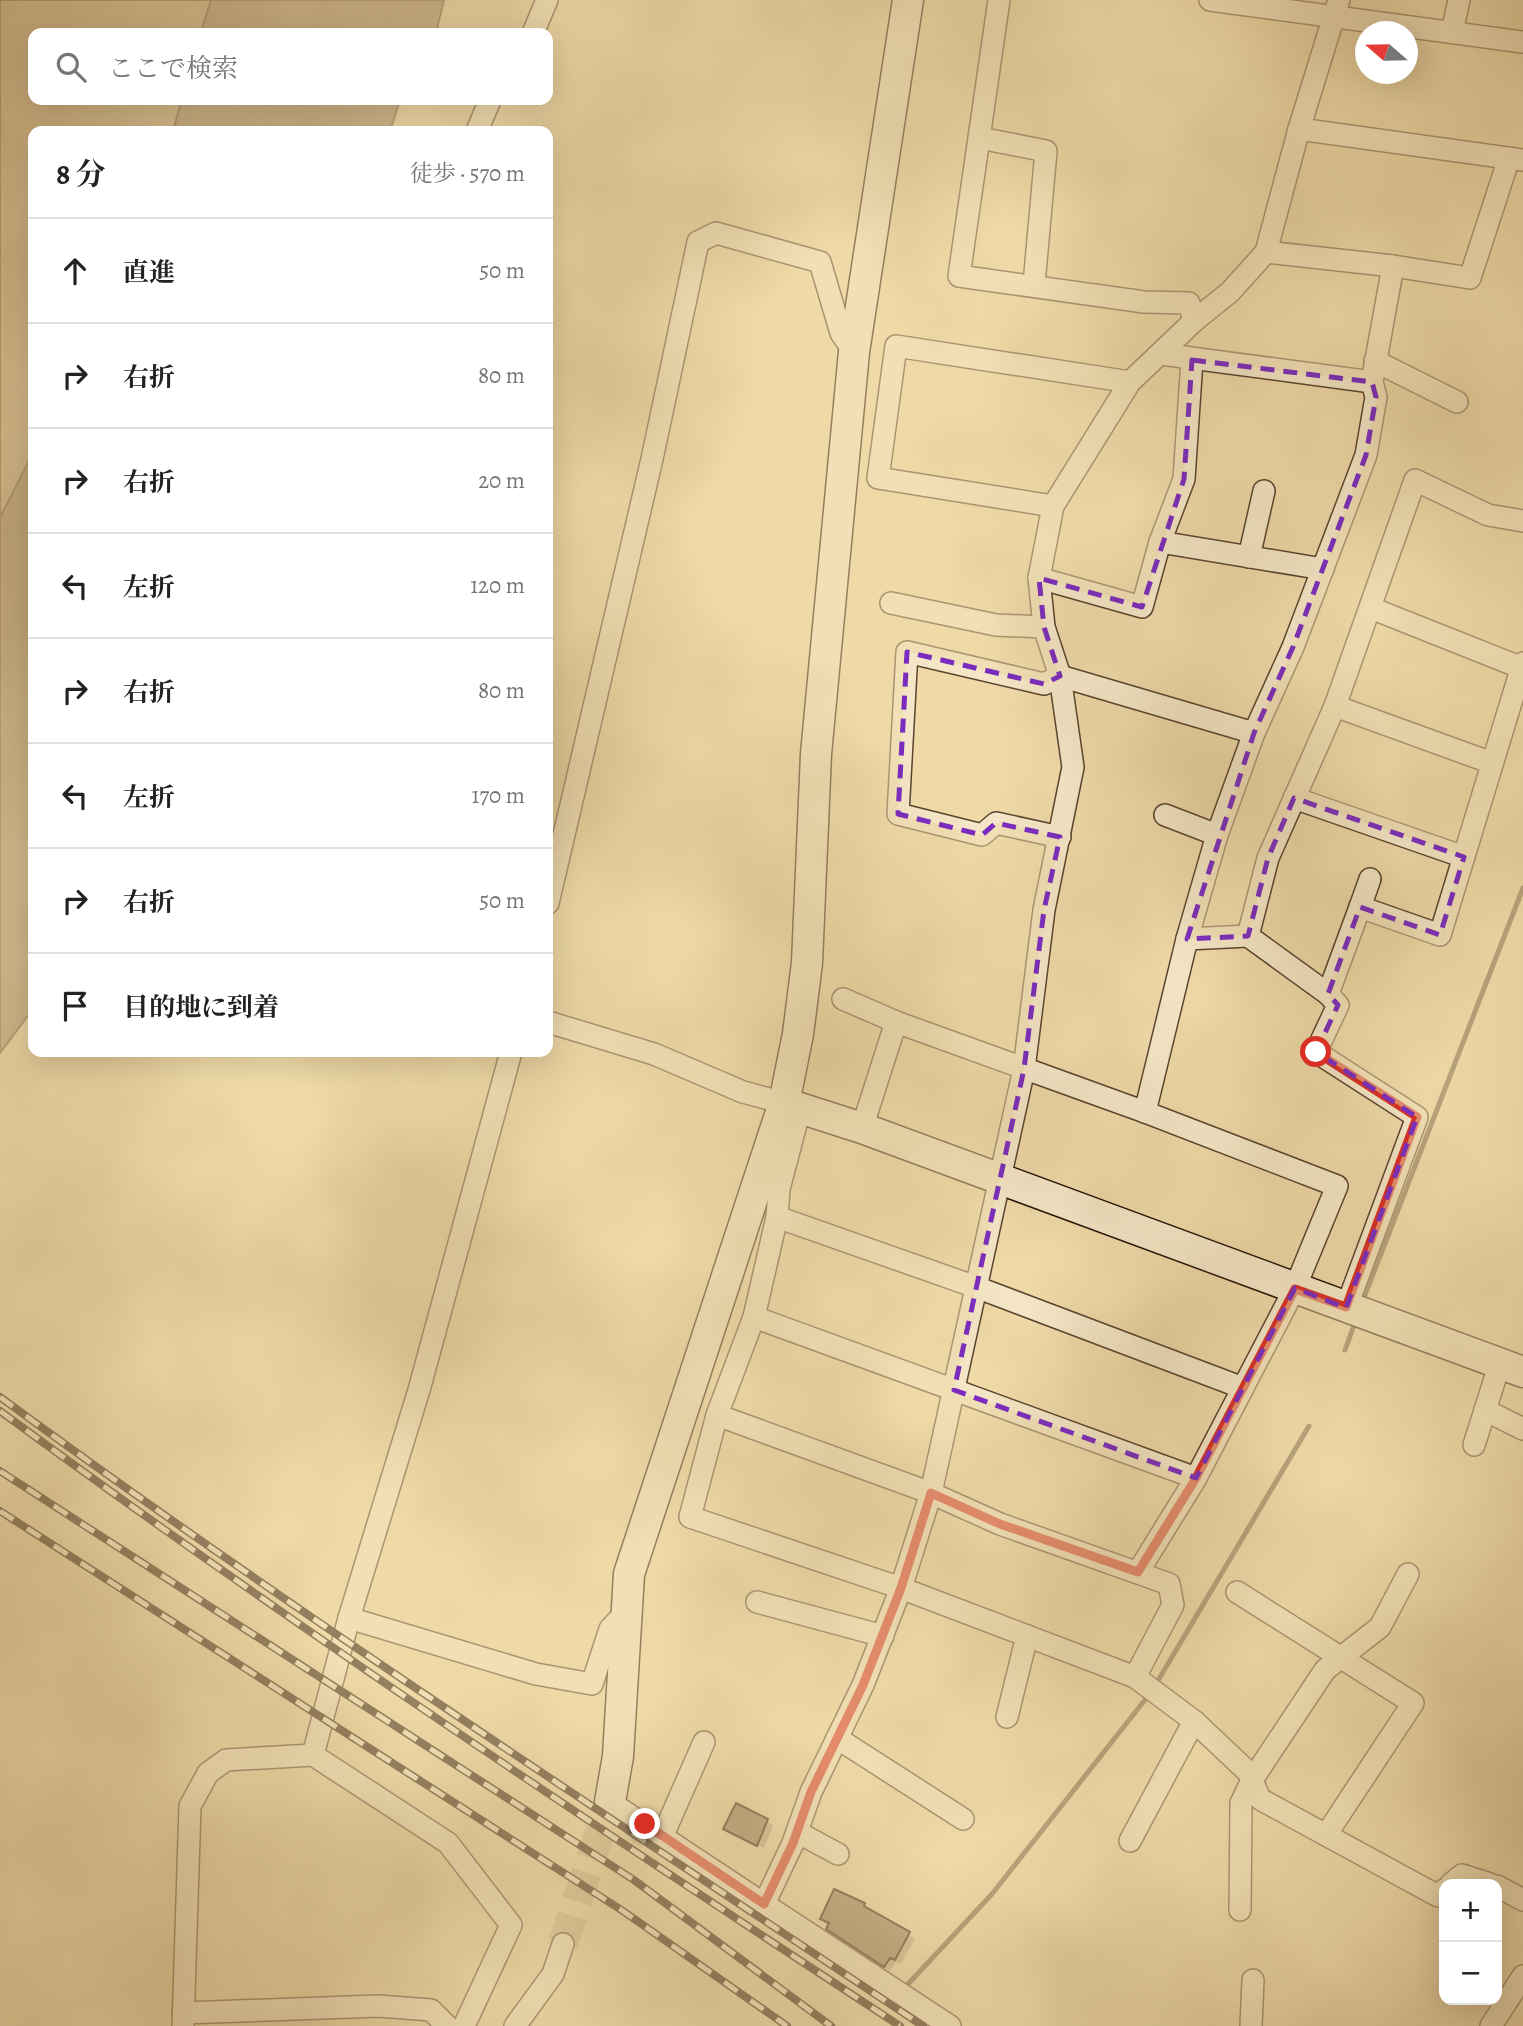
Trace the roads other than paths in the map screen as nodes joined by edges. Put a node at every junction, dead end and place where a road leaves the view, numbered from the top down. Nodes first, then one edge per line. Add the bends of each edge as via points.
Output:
1 (547, 0) edge
2 (908, 0) edge
3 (999, 0) edge
4 (1459, 0) edge
5 (1224, 1) edge
6 (1337, 8) edge
7 (535, 28) edge
8 (1452, 32) junction
9 (1523, 42) edge
10 (488, 105) edge
11 (479, 126) edge
12 (1299, 129) junction
13 (980, 138) junction
14 (1516, 159) edge
15 (1266, 252) junction
16 (1393, 267) junction
17 (1034, 284) junction
18 (1194, 321) junction
19 (854, 352) junction
20 (1161, 354) junction
21 (1192, 360) junction
22 (1373, 372) junction
23 (1129, 382) junction
24 (1457, 402) dead end
25 (1264, 491) dead end
26 (1054, 506) junction
27 (1523, 521) edge
28 (1160, 542) junction
29 (1249, 557) junction
30 (1323, 569) junction
31 (1040, 578) junction
32 (891, 603) dead end
33 (1371, 608) junction
34 (1044, 627) junction
35 (1523, 666) edge
36 (1060, 676) junction
37 (1335, 706) junction
38 (1254, 733) junction
39 (1492, 763) junction
40 (1294, 798) junction
41 (1165, 815) dead end
42 (1217, 835) junction
43 (1060, 838) junction
44 (1464, 858) junction
45 (1370, 879) dead end
46 (553, 882) edge
47 (1360, 907) junction
48 (1248, 936) junction
49 (1187, 939) junction
50 (1328, 994) junction
51 (843, 999) dead end
52 (553, 1023) edge
53 (896, 1023) junction
54 (510, 1057) edge
55 (1024, 1069) junction
56 (792, 1106) junction
57 (1145, 1112) junction
58 (862, 1128) junction
59 (998, 1179) junction
60 (777, 1217) junction
61 (976, 1287) junction
62 (1295, 1289) junction
63 (1346, 1307) junction
64 (754, 1317) junction
65 (1511, 1367) edge
66 (1243, 1388) junction
67 (954, 1390) junction
68 (1485, 1409) junction
69 (718, 1415) junction
70 (1523, 1429) edge
71 (1474, 1445) dead end
72 (1196, 1478) junction
73 (931, 1493) junction
74 (1138, 1572) junction
75 (1408, 1574) dead end
76 (901, 1588) junction
77 (1237, 1592) dead end
78 (757, 1602) dead end
79 (626, 1612) junction
80 (349, 1618) junction
81 (883, 1636) junction
82 (1027, 1636) junction
83 (1341, 1657) junction
84 (1135, 1677) junction
85 (1007, 1717) dead end
86 (1194, 1721) junction
87 (838, 1738) junction
88 (704, 1742) dead end
89 (313, 1755) junction
90 (1252, 1780) junction
91 (610, 1802) joint
92 (963, 1819) dead end
93 (797, 1832) junction
94 (663, 1835) junction
95 (1326, 1835) junction
96 (1130, 1841) dead end
97 (838, 1854) dead end
98 (1457, 1879) edge
99 (1474, 1879) edge
100 (1502, 1889) edge
101 (1439, 1895) edge
102 (1523, 1900) edge
103 (764, 1904) junction
104 (1240, 1910) dead end
105 (563, 1944) tunnel mouth
106 (1523, 1976) edge
107 (1253, 1980) dead end
108 (183, 2019) edge
109 (447, 2026) edge
110 (464, 2026) edge
111 (515, 2026) edge
112 (950, 2026) edge
113 (1251, 2026) edge
114 (1491, 2026) edge

1 - 7 street
2 - 19 street
3 - 13 street
4 - 8 street
5 - 6 street
6 - 8 street
6 - 12 street
8 - 9 street
10 - 11 street
12 - 14 street
12 - 15 street
13 - 17 street via 1046,151
13 - 17 street via 959,276
14 - 16 street via 1470,278
15 - 16 street
15 - 18 street via 1230,292
16 - 22 street
17 - 18 street via 1144,302 1189,303
18 - 20 street
19 - 46 street via 841,332 820,262 716,233 698,242
19 - 56 street via 816,754 807,962
20 - 21 street
20 - 23 street
21 - 22 street
21 - 28 street via 1184,479
22 - 24 street
22 - 30 street via 1376,397 1366,455
23 - 26 street
23 - 26 street via 896,346 878,478
25 - 29 street
26 - 31 street
27 - 33 street via 1488,515 1415,480
28 - 29 street
28 - 31 street via 1142,607
29 - 30 street
30 - 38 street
31 - 34 street
32 - 34 street via 996,625
33 - 35 street
33 - 37 street
34 - 36 street
35 - 39 street
36 - 38 street
36 - 43 street via 1073,767
36 - 43 street via 1044,684 908,652 898,814 982,835 996,823
37 - 39 street
37 - 40 street
38 - 42 street
39 - 44 street
40 - 44 street
40 - 48 street via 1268,858
41 - 42 street
42 - 49 street
43 - 55 street via 1044,910
44 - 47 street via 1440,935
45 - 47 street
47 - 50 street
48 - 49 street
48 - 50 street
49 - 57 street
50 - 63 street via 1338,1005 1316,1052 1417,1117
51 - 53 street
52 - 56 street
53 - 55 street
53 - 58 street
54 - 80 street via 419,1390
55 - 57 street
55 - 59 street
56 - 58 street
56 - 60 street
56 - 79 street via 629,1574
57 - 62 street via 1337,1186
58 - 59 street
59 - 61 street
59 - 62 street
60 - 61 street
60 - 64 street
61 - 66 street
61 - 67 street
62 - 63 street
62 - 66 street
63 - 65 street
64 - 67 street
64 - 69 street
65 - 68 street
66 - 72 street
67 - 72 street
67 - 73 street
68 - 70 street
68 - 71 street
69 - 73 street
69 - 76 street via 690,1517
72 - 74 street
73 - 74 street via 1000,1524
73 - 76 street
74 - 84 street via 1169,1584 1173,1605
75 - 83 street via 1380,1627
76 - 81 street
76 - 82 street
77 - 83 street
78 - 81 street
79 - 80 street via 610,1629 592,1684 536,1674
79 - 91 street via 618,1756
80 - 89 street
81 - 87 street
82 - 84 street
82 - 85 street
83 - 90 street via 1325,1670
83 - 95 street via 1413,1703
84 - 86 street
86 - 90 street
86 - 96 street
87 - 92 street
87 - 93 street
88 - 94 street
89 - 108 street via 226,1760 208,1773 197,1791 190,1806
89 - 110 street via 448,1843 511,1925
90 - 95 street via 1260,1799
90 - 104 street via 1241,1803
91 - 94 street
93 - 97 street
93 - 103 street
94 - 103 street
95 - 101 street
98 - 99 street via 1462,1875
100 - 102 street
103 - 112 street
105 - 111 street via 553,1974
106 - 114 street
107 - 113 street
108 - 109 street via 378,2006 431,2010

